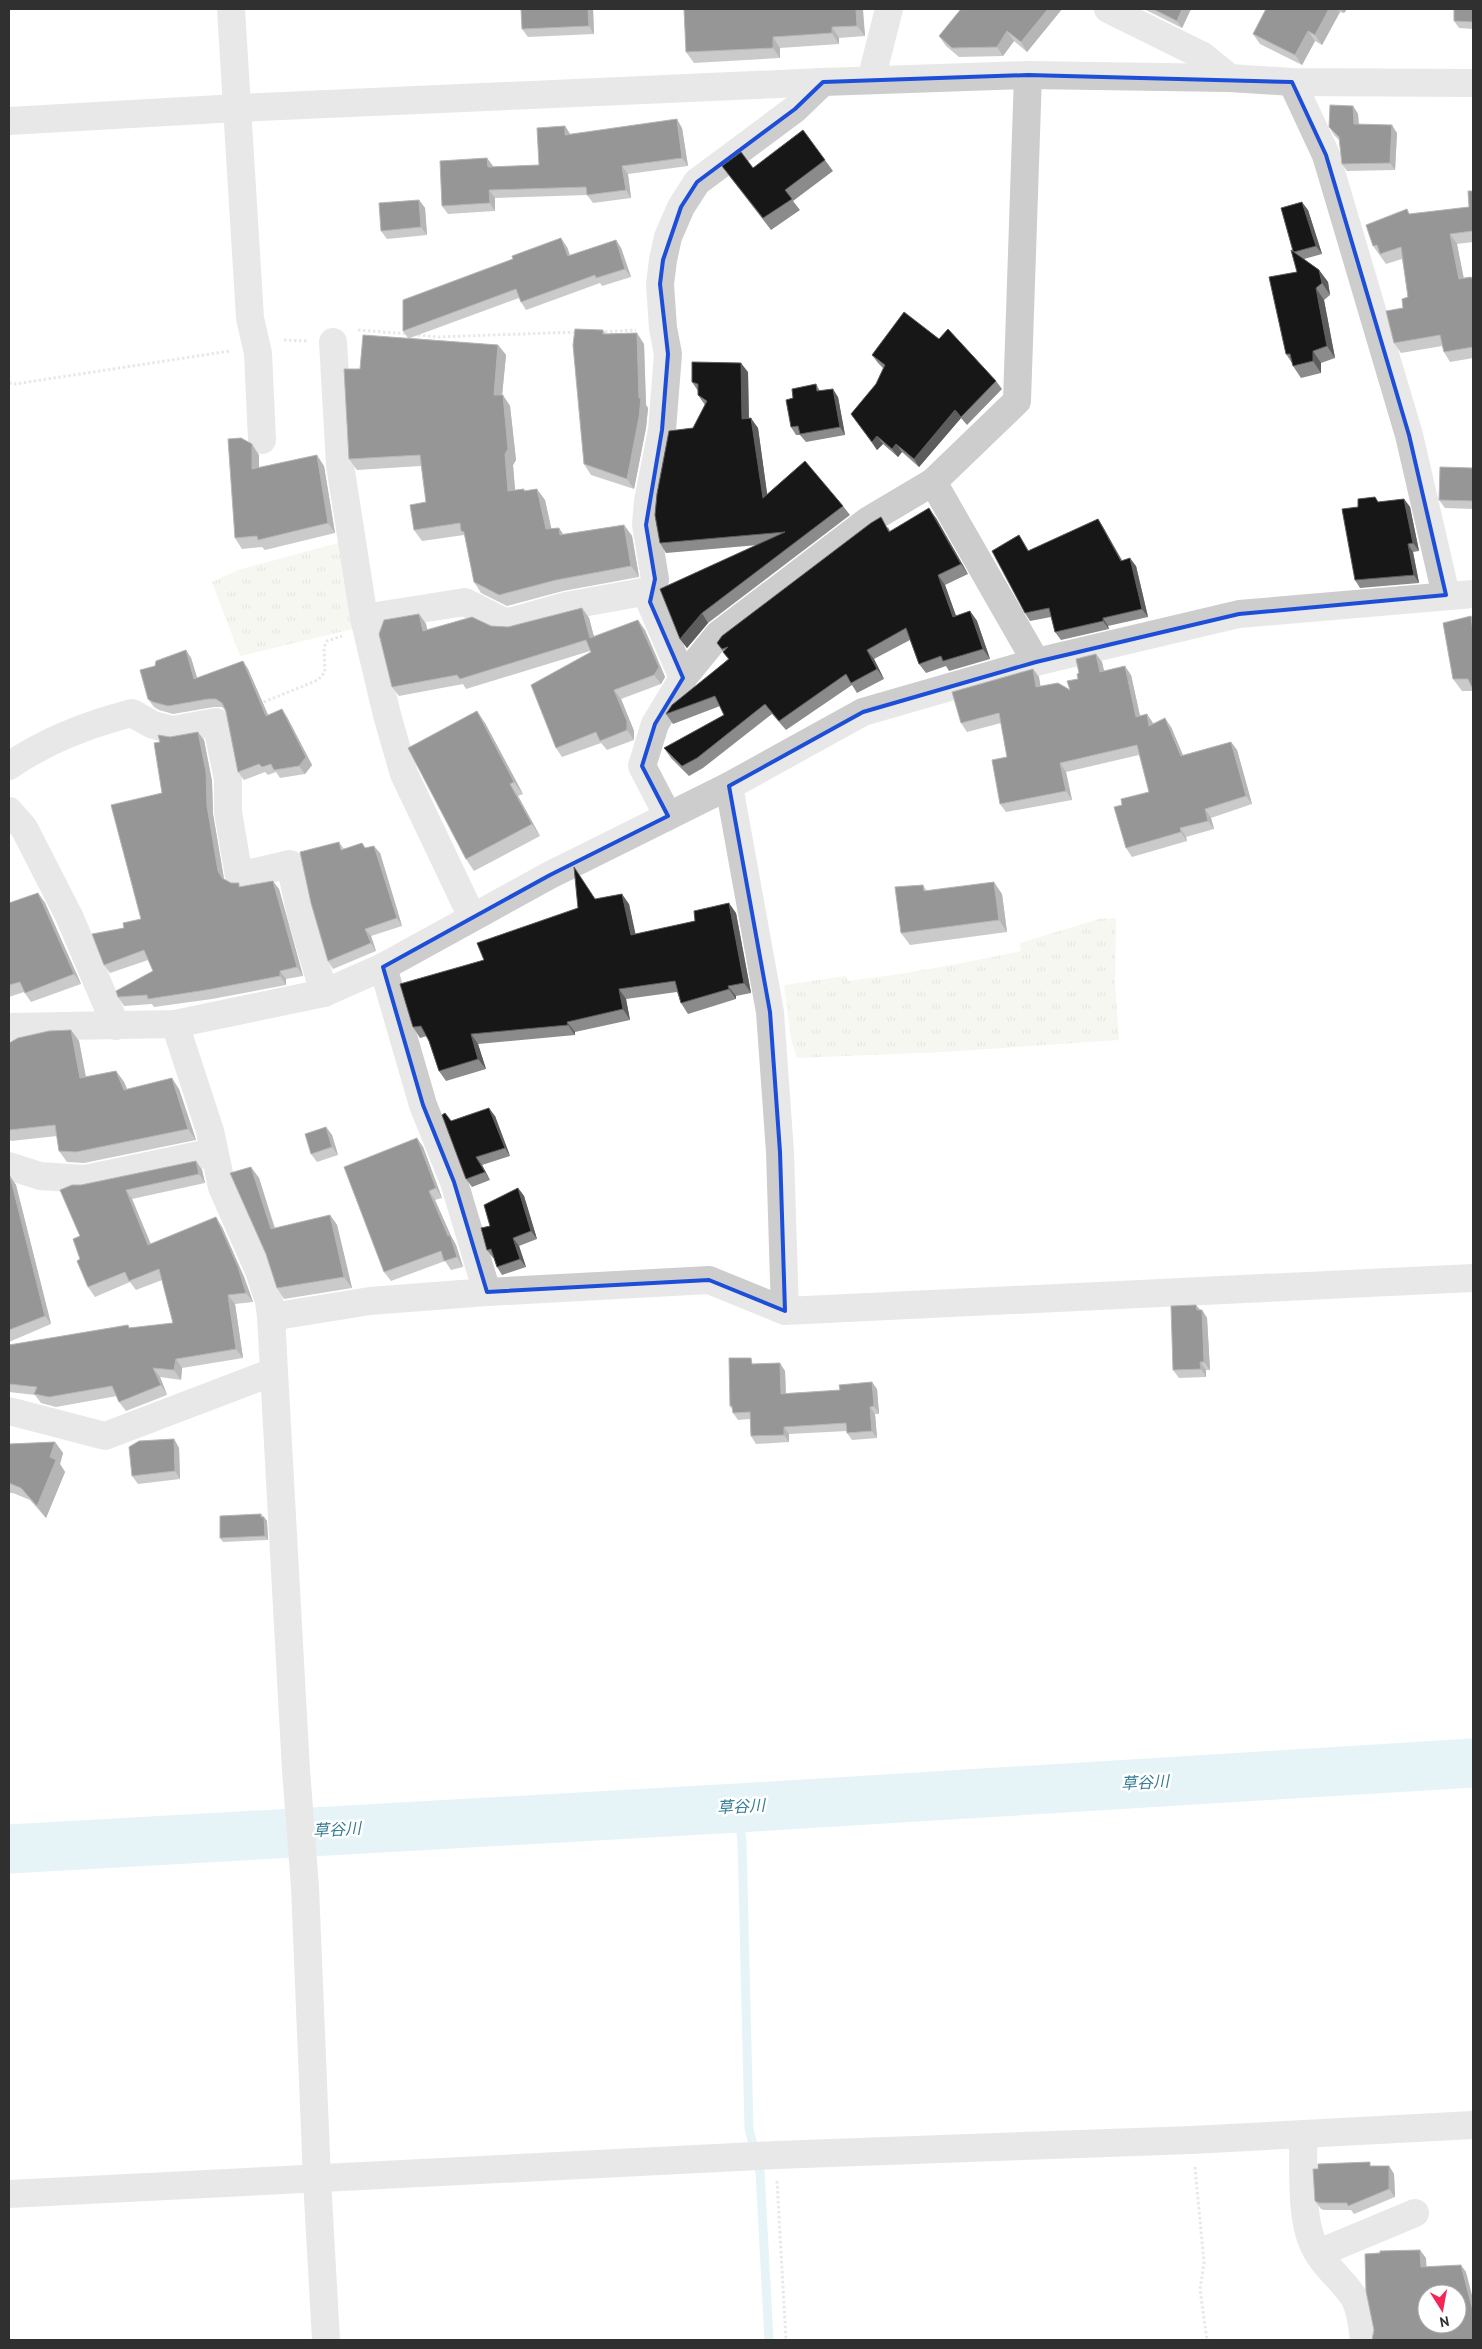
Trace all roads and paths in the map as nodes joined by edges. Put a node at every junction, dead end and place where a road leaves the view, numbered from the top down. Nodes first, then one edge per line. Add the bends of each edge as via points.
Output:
1 (231, 9) edge
2 (889, 9) edge
3 (1108, 9) edge
4 (1028, 75) junction
5 (1230, 78) junction
6 (870, 80) junction
7 (823, 82) junction
8 (1292, 82) junction
9 (1473, 83) edge
10 (237, 108) junction
11 (9, 121) edge
12 (333, 342) dead end
13 (262, 440) dead end
14 (933, 482) junction
15 (654, 590) junction
16 (1473, 594) edge
17 (1446, 595) junction
18 (365, 624) junction
19 (1036, 662) junction
20 (683, 678) junction
21 (216, 722) junction
22 (9, 766) edge
23 (729, 786) junction
24 (9, 811) edge
25 (668, 816) junction
26 (472, 917) junction
27 (383, 967) junction
28 (324, 993) junction
29 (175, 1024) junction
30 (116, 1026) junction
31 (9, 1027) edge
32 (214, 1152) junction
33 (9, 1166) edge
34 (1473, 1278) edge
35 (488, 1292) junction
36 (785, 1311) junction
37 (271, 1317) junction
38 (273, 1372) junction
39 (9, 1411) edge
40 (1473, 2125) edge
41 (1303, 2134) junction
42 (1192, 2140) junction
43 (776, 2156) junction
44 (316, 2179) junction
45 (9, 2194) edge
46 (1415, 2213) dead end
47 (1318, 2253) junction
48 (326, 2340) edge
49 (786, 2340) edge
50 (1207, 2340) edge
51 (1364, 2340) edge

1 - 10 street
2 - 6 street
3 - 5 street via 1203,56
4 - 5 street
4 - 6 street
4 - 14 street via 1017,401
5 - 8 street
6 - 7 street
7 - 10 street
7 - 15 street via 795,109 697,182 668,237 660,284 668,354 662,430 646,525
8 - 9 street
8 - 17 street via 1326,155 1409,435
10 - 11 street
10 - 13 street via 250,318 258,353
12 - 18 street via 338,450
14 - 19 street
14 - 20 street via 869,520 718,636
15 - 18 street via 566,606 513,621 504,622 465,602
15 - 20 street via 650,602
16 - 17 street
17 - 19 street via 1239,614
18 - 21 path via 327,641 324,648 325,672 318,680
18 - 26 street via 404,774
19 - 23 street via 864,712
20 - 25 street via 655,724 642,766
21 - 22 street via 173,730 153,725 132,713 85,728
21 - 28 street via 228,779 228,812 239,876 290,864
23 - 25 street
23 - 36 street via 770,1012 780,1152
24 - 30 street via 24,828 69,916
25 - 26 street
26 - 27 street
27 - 28 street
27 - 35 street via 423,1105 454,1182
28 - 29 street
29 - 30 street
29 - 32 street
30 - 31 street
32 - 33 street via 84,1179 40,1176
32 - 37 street via 222,1187 259,1271
34 - 36 street
35 - 36 street via 709,1280
35 - 37 street via 370,1301
37 - 38 street
38 - 39 street via 105,1436
38 - 44 street via 305,1887
40 - 41 street
41 - 42 street
41 - 47 street via 1306,2222
42 - 43 street
42 - 50 path via 1204,2263 1200,2289
43 - 44 street
43 - 49 path
44 - 45 street
44 - 48 street
46 - 47 street
47 - 51 street via 1354,2297

